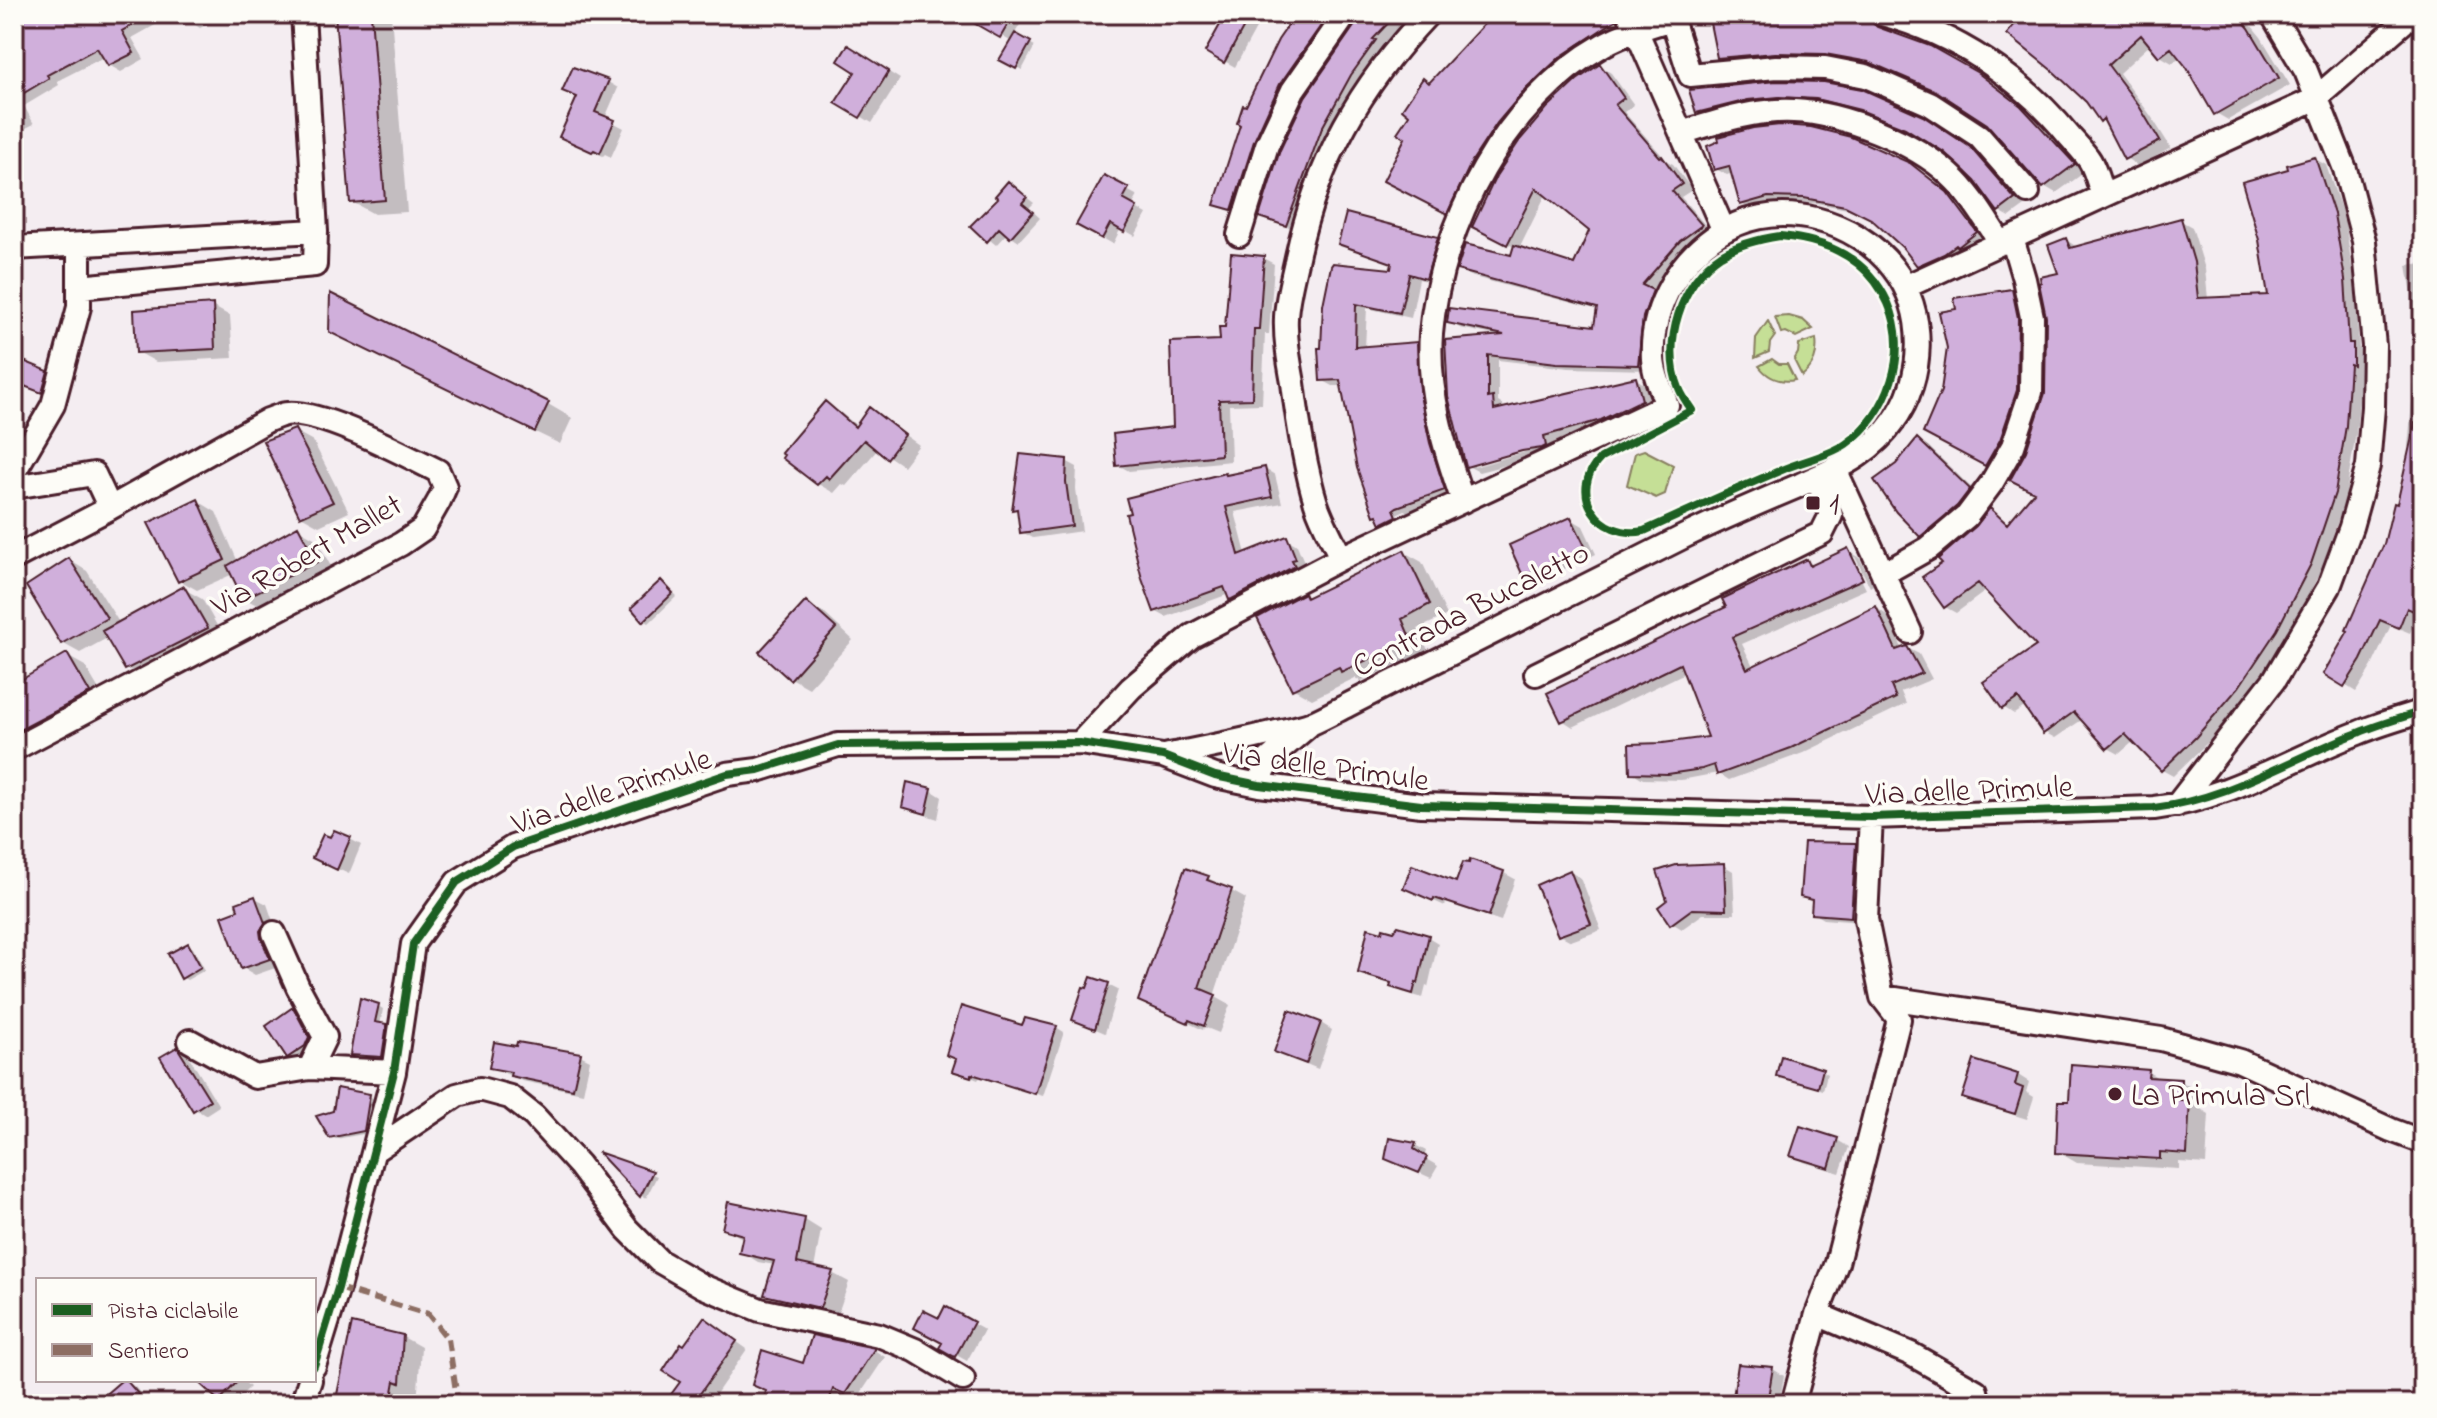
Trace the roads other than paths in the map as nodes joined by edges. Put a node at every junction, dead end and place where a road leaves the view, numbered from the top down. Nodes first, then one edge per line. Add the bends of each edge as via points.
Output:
1 (303, 14) edge
2 (1346, 14) edge
3 (1428, 14) edge
4 (1882, 14) edge
5 (1926, 14) edge
6 (2272, 14) edge
7 (2413, 14) edge
8 (1679, 16) edge
9 (1632, 22) edge
10 (2315, 99) junction
11 (1681, 133) junction
12 (2028, 192) dead end
13 (2111, 193) junction
14 (316, 231) junction
15 (1724, 231) junction
16 (1239, 235) dead end
17 (2006, 240) junction
18 (79, 245) junction
19 (14, 248) edge
20 (79, 287) junction
21 (1905, 287) junction
22 (14, 472) edge
23 (1826, 473) junction
24 (14, 487) edge
25 (1463, 501) junction
26 (110, 508) junction
27 (14, 558) edge
28 (1341, 558) junction
29 (1883, 574) junction
30 (1910, 632) dead end
31 (1536, 674) dead end
32 (2423, 711) edge
33 (1311, 723) junction
34 (1080, 743) junction
35 (14, 749) edge
36 (1163, 756) junction
37 (1259, 785) junction
38 (2177, 805) junction
39 (1871, 817) junction
40 (274, 933) dead end
41 (1882, 997) junction
42 (190, 1041) dead end
43 (310, 1068) junction
44 (394, 1072) junction
45 (2423, 1142) edge
46 (375, 1150) junction
47 (1817, 1314) junction
48 (316, 1360) edge
49 (963, 1379) dead end
50 (309, 1382) edge
51 (302, 1404) edge
52 (1793, 1404) edge
53 (1979, 1404) edge

1 - 14 street
2 - 16 street via 1293,90 1267,145
3 - 28 street via 1349,115 1306,214 1286,315 1304,452 1317,505
4 - 13 street via 1913,22 1974,52 2027,92 2058,122
5 - 13 street via 1981,40 2067,113 2101,156
6 - 10 street via 2306,71
7 - 10 street
8 - 9 street
8 - 12 street via 1690,75 1776,67 1866,76 1930,104 1979,136
9 - 11 street
9 - 25 street via 1523,112 1486,165 1449,250 1431,334 1432,370 1448,460
10 - 13 street
10 - 38 street via 2345,169 2364,241 2374,346 2368,466 2329,587 2274,680
11 - 15 street
11 - 17 street via 1756,113 1795,111 1844,121 1883,134 1949,174
13 - 17 street
14 - 18 street
14 - 20 street via 315,265
15 - 21 street, Contrada Bucaletto via 1762,215 1828,223 1882,256
15 - 25 street, Contrada Bucaletto via 1693,254 1665,295 1653,359 1667,405
17 - 21 street
17 - 29 street via 2024,279 2032,317 2031,392 2013,446 1967,516 1929,548
18 - 19 street
18 - 20 street
20 - 22 street via 79,307 53,405
21 - 23 street, Contrada Bucaletto via 1918,343 1904,407 1880,438
23 - 29 street
23 - 31 street via 1831,515 1822,533
23 - 33 street, Contrada Bucaletto via 1722,518
24 - 26 street via 94,474
25 - 28 street, Contrada Bucaletto
26 - 27 street, Via Robert Mallet
26 - 35 street, Via Robert Mallet via 287,414 349,429 438,471 445,487 423,529 401,544
28 - 34 street, Contrada Bucaletto via 1192,636 1131,688
29 - 30 street
32 - 38 street, Via delle Primule via 2357,733 2222,793
33 - 36 street
33 - 37 street via 1268,760
34 - 36 street, Via delle Primule
34 - 44 street, Via delle Primule via 838,745 727,774 513,847 457,882 413,944
36 - 37 street, Via delle Primule via 1215,776
37 - 39 street, Via delle Primule via 1421,805
38 - 39 street, Via delle Primule
39 - 41 street, Via delle Primule via 1866,919
40 - 43 street via 325,1037
41 - 45 street via 2161,1039 2240,1061
41 - 47 street, Via delle Primule via 1899,1019 1837,1263
42 - 43 street via 255,1077
43 - 44 street
44 - 46 street, Via delle Primule
46 - 48 street, Via delle Primule
46 - 49 street via 457,1095 480,1089 510,1097 579,1165 627,1229 659,1261 760,1310 879,1335
47 - 52 street, Via delle Primule
47 - 53 street via 1911,1354 1976,1391
50 - 51 street

